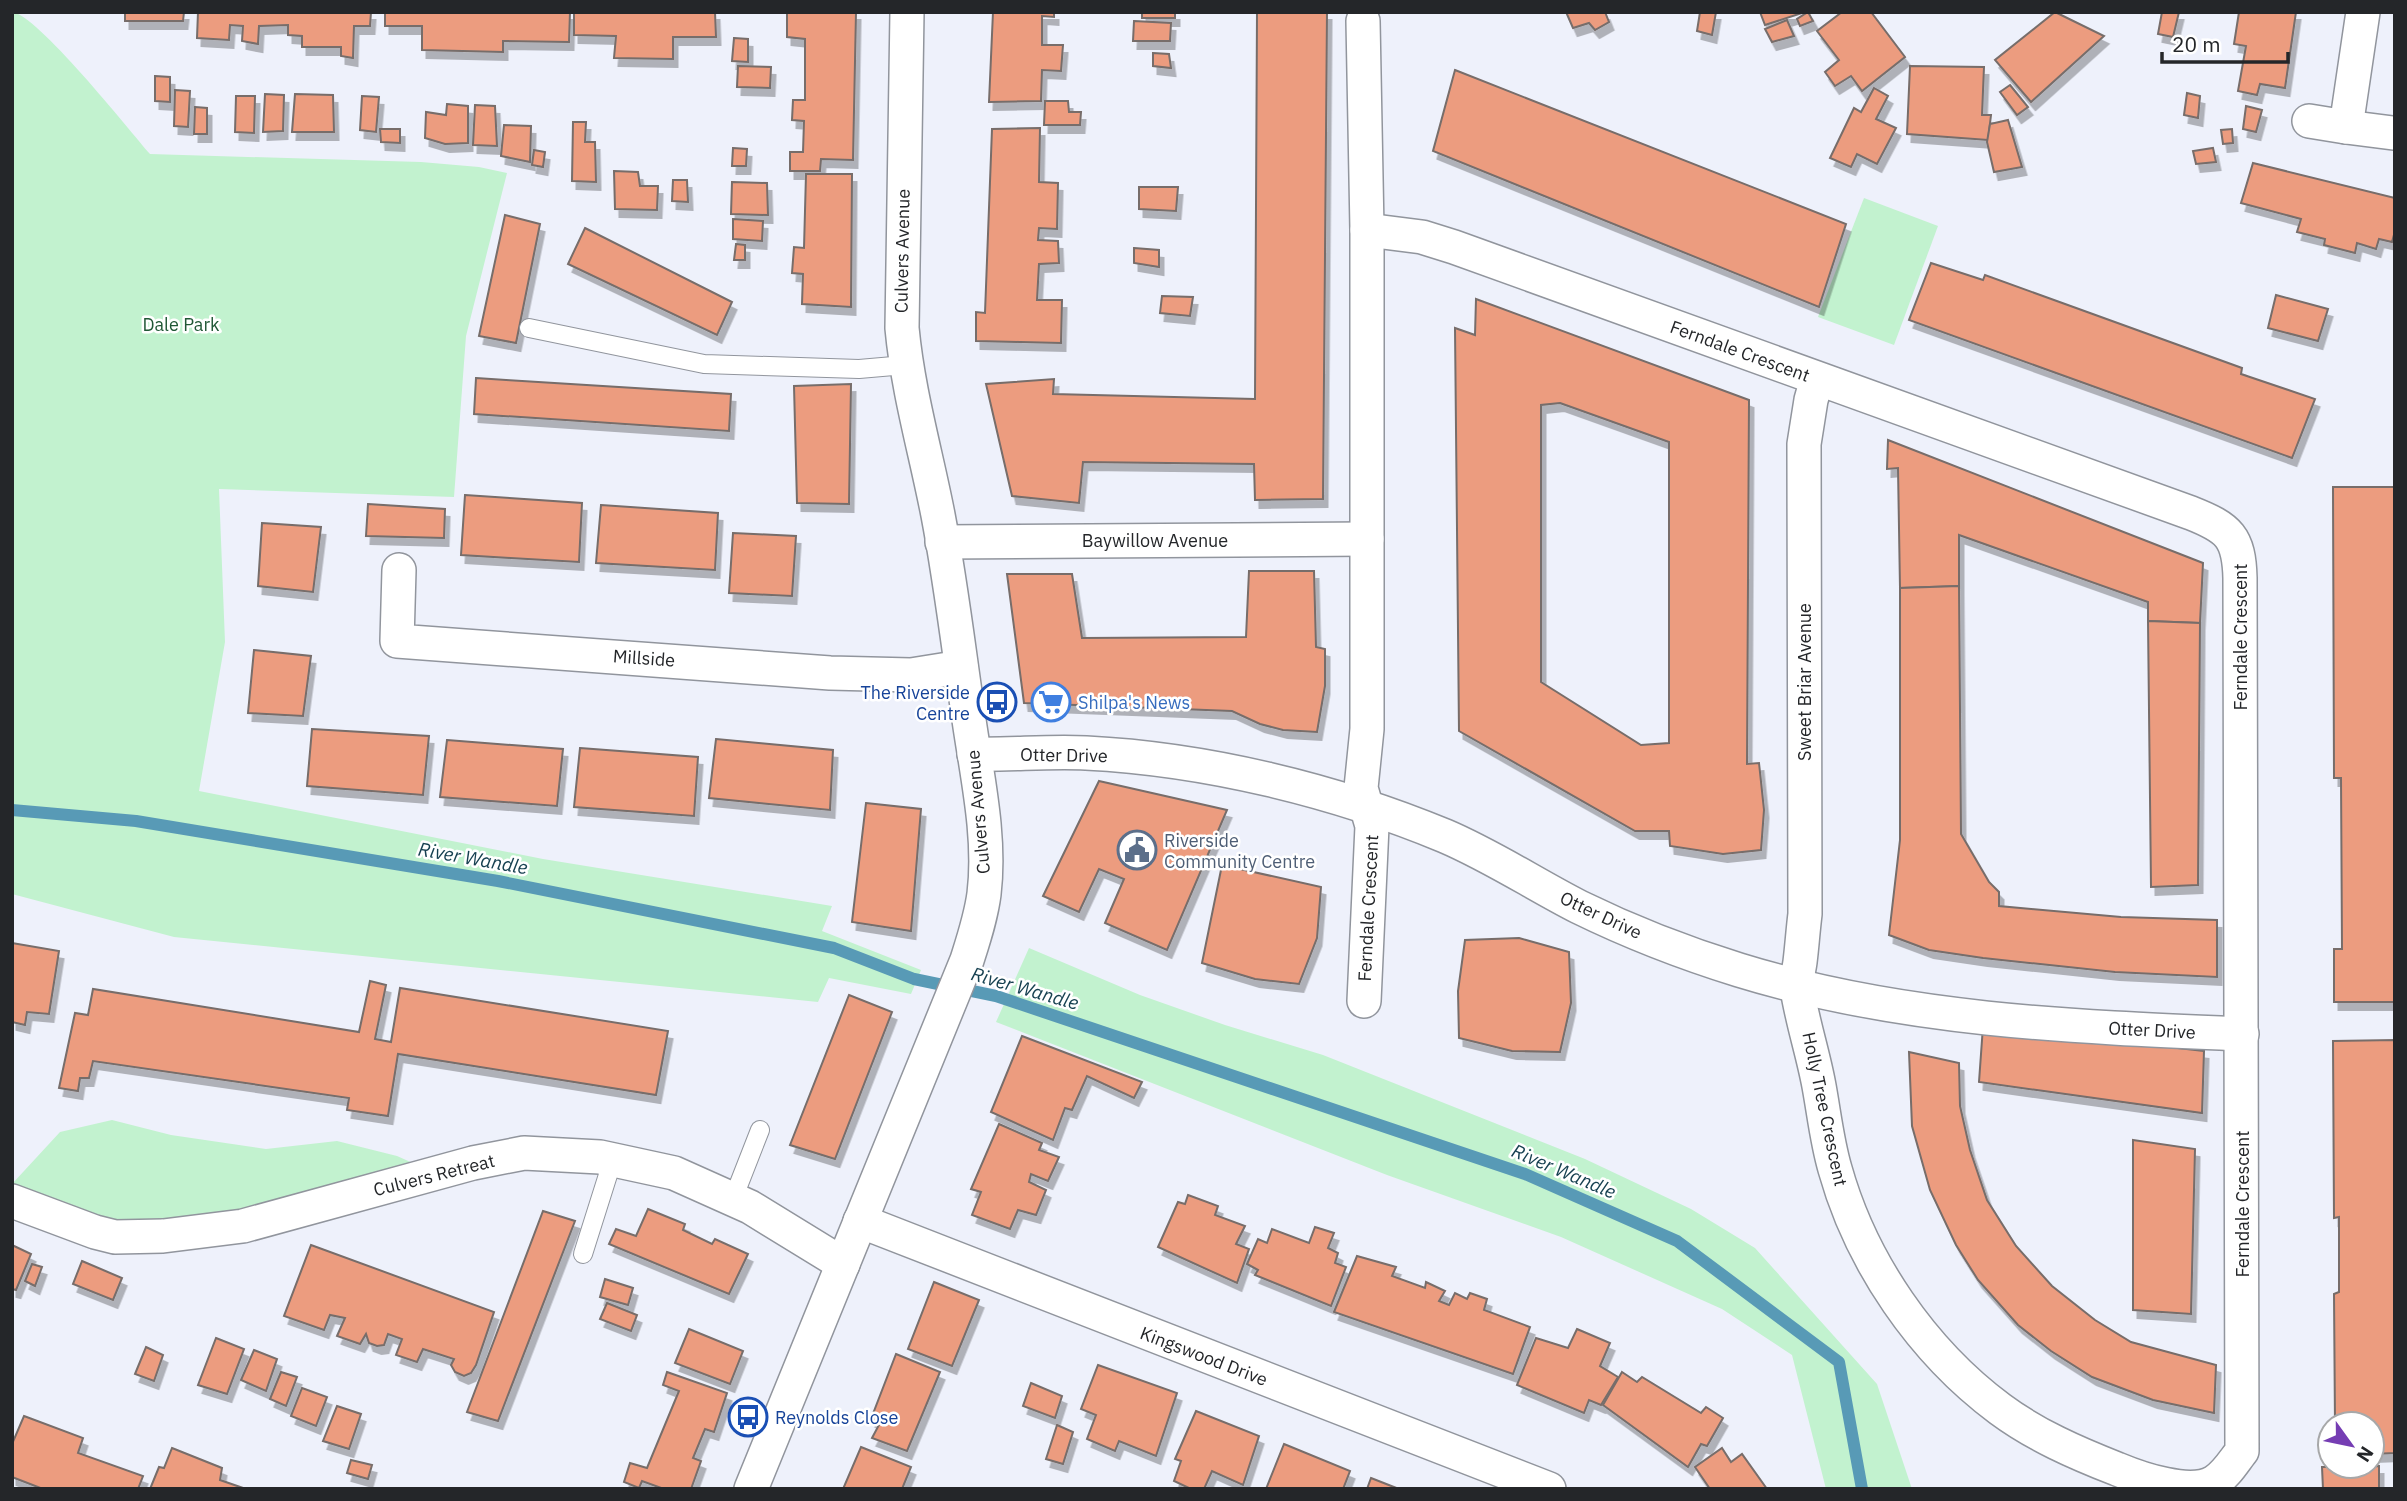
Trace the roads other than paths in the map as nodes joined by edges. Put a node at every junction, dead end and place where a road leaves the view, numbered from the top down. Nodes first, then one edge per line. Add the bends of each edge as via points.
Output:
1 (906, 12) edge
2 (2363, 12) edge
3 (1363, 21) dead end
4 (2309, 121) dead end
5 (2346, 127) junction
6 (2393, 133) dead end
7 (1367, 230) junction
8 (529, 328) dead end
9 (905, 365) junction
10 (1817, 379) junction
11 (1367, 539) junction
12 (942, 542) junction
13 (399, 570) dead end
14 (961, 667) junction
15 (974, 754) junction
16 (1367, 808) junction
17 (1797, 985) junction
18 (1364, 1001) dead end
19 (2242, 1034) junction
20 (760, 1130) dead end
21 (612, 1159) junction
22 (733, 1199) junction
23 (12, 1201) edge
24 (860, 1221) junction
25 (583, 1254) dead end
26 (843, 1264) junction
27 (2242, 1451) joint
28 (751, 1489) edge
29 (1549, 1489) edge

1 - 9 street, Culvers Avenue via 901,286
2 - 5 street
3 - 7 street, Ferndale Crescent
4 - 5 street
5 - 6 street
7 - 10 street, Ferndale Crescent via 1422,237 1454,247
7 - 11 street, Ferndale Crescent
8 - 9 lane via 704,364 859,369
9 - 12 street, Culvers Avenue
10 - 17 street, Sweet Briar Avenue via 1804,444 1805,914
10 - 19 street, Ferndale Crescent via 2212,521 2235,541 2240,556
11 - 12 street, Baywillow Avenue
11 - 16 street, Ferndale Crescent via 1367,729 1361,788
12 - 14 street, Culvers Avenue
13 - 14 street, Millside via 397,640 855,674 911,675
14 - 15 street, Culvers Avenue
15 - 16 street, Otter Drive via 1084,753 1210,767
15 - 24 street, Culvers Avenue via 986,864 978,927
16 - 17 street, Otter Drive via 1449,838 1629,930
16 - 18 street, Ferndale Crescent via 1372,826
17 - 19 street, Otter Drive via 1863,1000 1995,1019
17 - 27 street, Holly Tree Crescent via 1834,1167 1849,1213 1907,1315 1950,1366 2001,1410 2041,1435 2129,1474 2198,1487 2214,1482
19 - 27 street, Ferndale Crescent
20 - 22 lane
21 - 22 street, Culvers Retreat via 674,1173
21 - 23 street, Culvers Retreat via 524,1153 243,1226 163,1236 115,1237
21 - 25 lane
22 - 26 street, Culvers Retreat
24 - 26 street, Culvers Avenue
24 - 29 street, Kingswood Drive
26 - 28 street, Culvers Avenue

